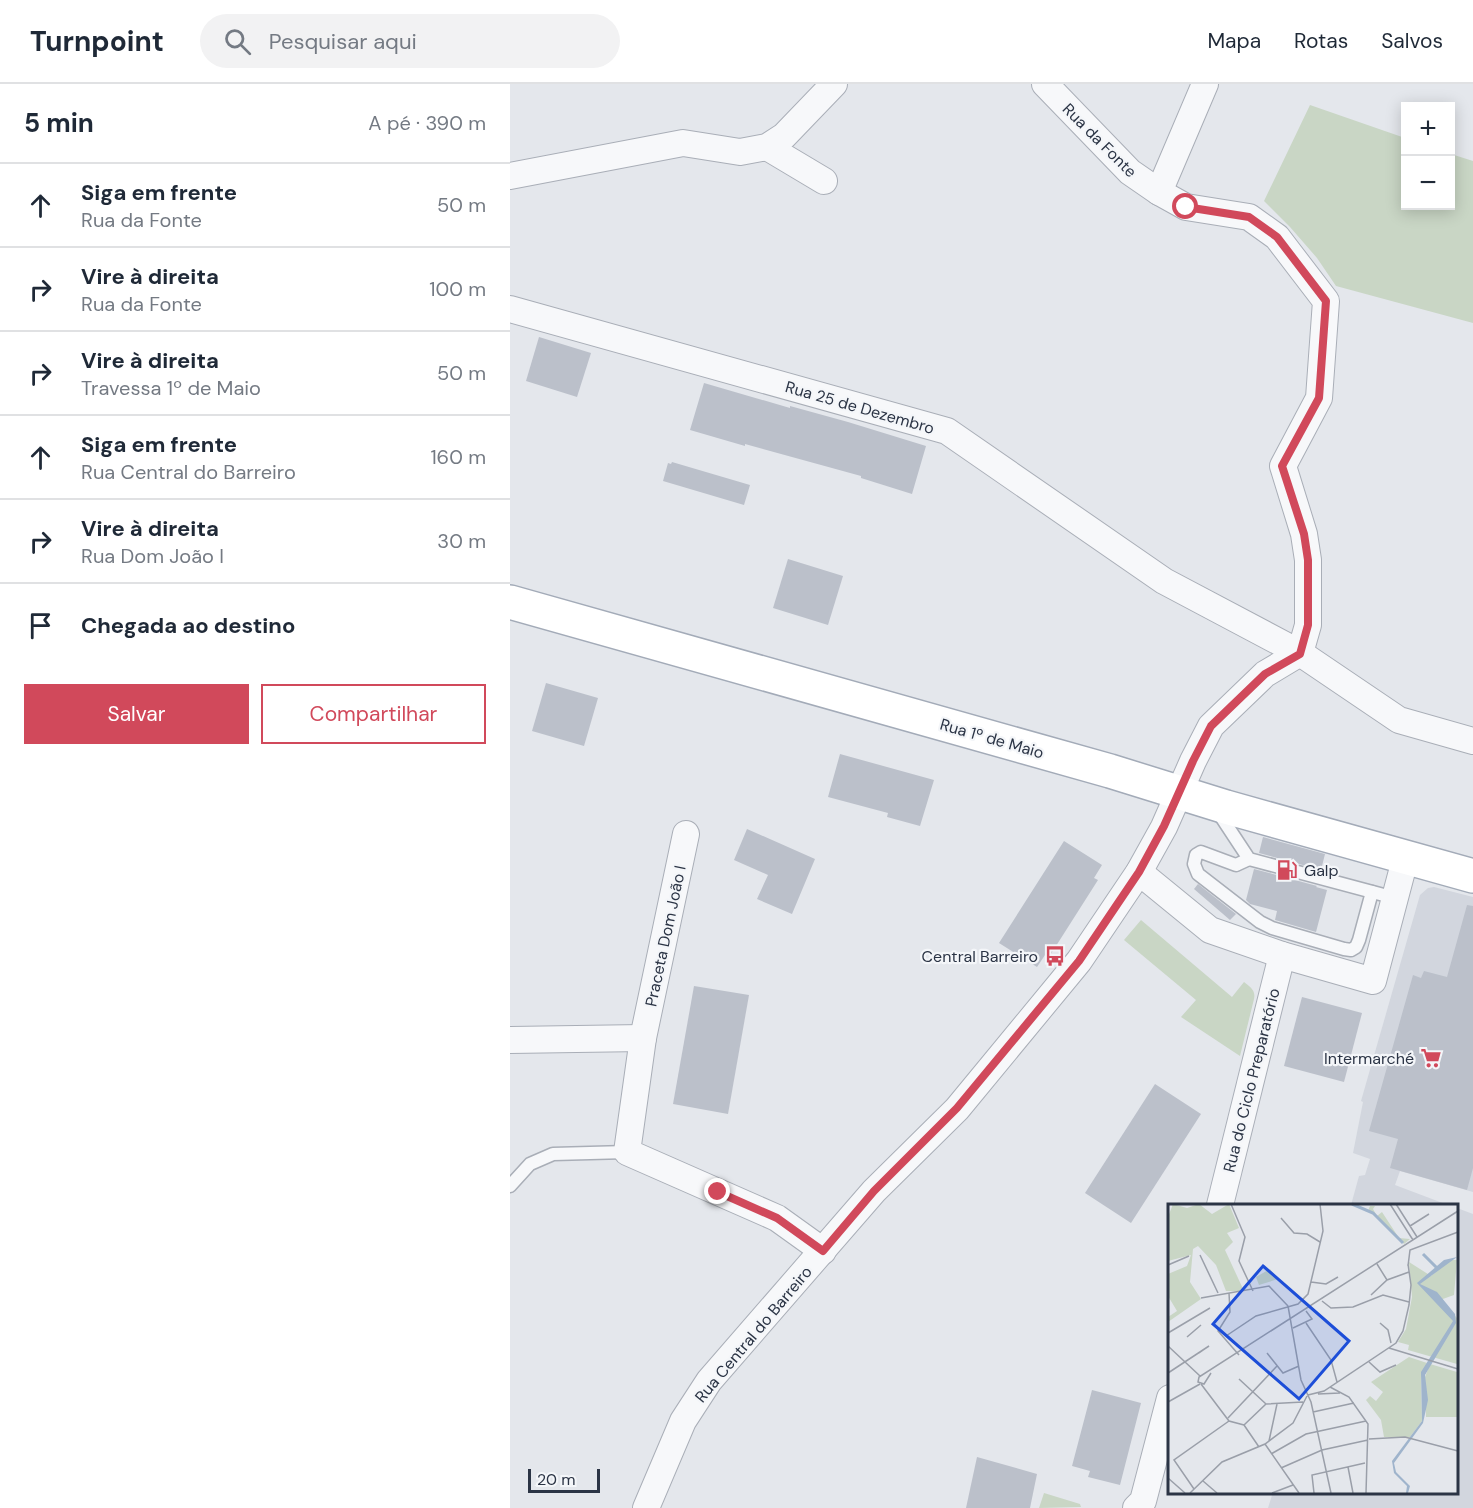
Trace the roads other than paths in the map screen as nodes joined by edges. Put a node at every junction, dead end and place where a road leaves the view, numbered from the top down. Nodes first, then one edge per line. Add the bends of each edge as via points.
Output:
1 (834, 84) edge
2 (1045, 84) edge
3 (1205, 84) edge
4 (767, 147) junction
5 (510, 176) edge
6 (824, 181) dead end
7 (1159, 192) junction
8 (510, 309) edge
9 (510, 602) edge
10 (1300, 654) junction
11 (1473, 741) edge
12 (1195, 796) junction
13 (686, 834) dead end
14 (1406, 856) junction
15 (1249, 859) junction
16 (1139, 872) junction
17 (1473, 876) edge
18 (1384, 895) junction
19 (1282, 955) junction
20 (643, 1038) junction
21 (510, 1040) edge
22 (627, 1152) junction
23 (510, 1186) edge
24 (1220, 1204) edge
25 (823, 1251) junction
26 (1168, 1406) edge
27 (646, 1508) edge
28 (1136, 1508) edge

1 - 4 street via 784,136
2 - 7 street, Rua da Fonte via 1130,172
3 - 7 street
4 - 5 street via 740,152 683,143
4 - 6 street
7 - 10 street, Rua da Fonte via 1186,207 1249,217 1277,237 1326,301 1319,398 1282,466 1304,534 1308,560 1308,625
8 - 10 street, Rua 25 de Dezembro via 947,431 1164,581
9 - 12 main road, Rua 1º de Maio
10 - 11 street, Rua 25 de Dezembro via 1399,720
10 - 12 street, Rua Central do Barreiro via 1265,674 1211,726 1193,761
12 - 14 main road, Rua 1º de Maio
12 - 15 lane
12 - 16 street, Rua Central do Barreiro via 1164,826
13 - 20 street, Praceta Dom João I
14 - 17 main road, Rua 1º de Maio
14 - 18 street
15 - 18 lane
15 - 18 lane via 1236,865 1202,852 1196,855 1194,864 1198,874 1260,922 1344,949 1356,947
16 - 19 street via 1210,930
16 - 25 street, Rua Central do Barreiro via 1079,961 964,1100 874,1191
18 - 19 street via 1373,981
19 - 24 street, Rua do Ciclo Preparatório
20 - 21 street
20 - 22 street, Praceta Dom João I
22 - 23 lane via 553,1154 531,1164
22 - 25 street via 777,1218
25 - 27 street, Rua Central do Barreiro via 709,1381 682,1421
26 - 28 street via 1143,1501

